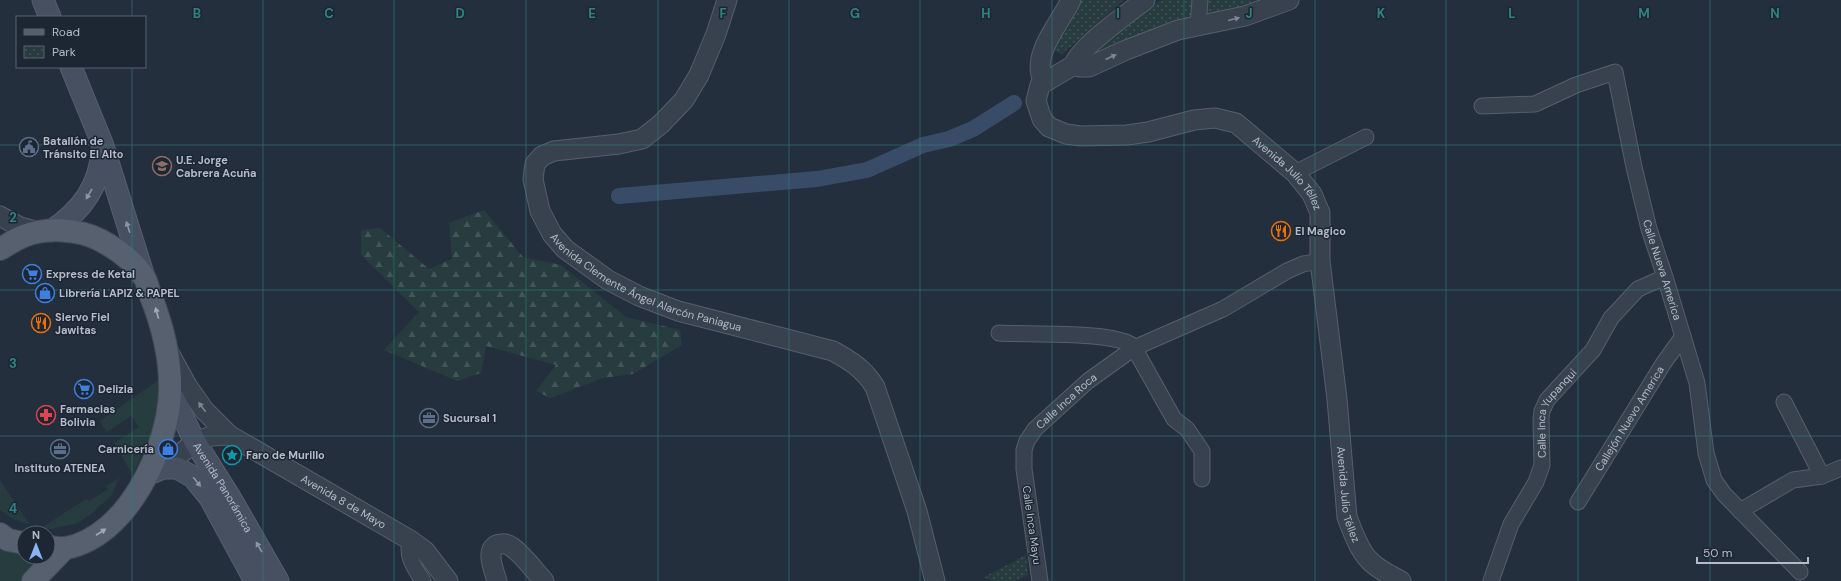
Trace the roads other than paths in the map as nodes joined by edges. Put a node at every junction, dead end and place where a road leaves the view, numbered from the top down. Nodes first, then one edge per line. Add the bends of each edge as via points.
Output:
1 (43, 0) edge
2 (727, 0) edge
3 (1072, 0) edge
4 (1145, 0) edge
5 (1200, 0) edge
6 (1289, 0) edge
7 (50, 16) edge
8 (1198, 25) junction
9 (1074, 64) junction
10 (71, 68) edge
11 (1044, 82) junction
12 (1482, 106) dead end
13 (1366, 136) dead end
14 (102, 143) junction
15 (1295, 172) junction
16 (0, 216) edge
17 (45, 232) junction
18 (0, 249) edge
19 (1320, 261) junction
20 (144, 277) junction
21 (1666, 277) junction
22 (999, 333) dead end
23 (1683, 336) junction
24 (1134, 348) junction
25 (167, 351) junction
26 (170, 391) junction
27 (1784, 402) dead end
28 (229, 435) junction
29 (195, 442) junction
30 (1841, 468) edge
31 (1024, 470) joint
32 (155, 472) junction
33 (1822, 476) junction
34 (1202, 479) dead end
35 (1578, 502) dead end
36 (1740, 511) junction
37 (0, 534) edge
38 (410, 540) junction
39 (16, 542) edge
40 (57, 548) edge
41 (1800, 572) dead end
42 (33, 581) edge
43 (255, 581) edge
44 (278, 581) edge
45 (424, 581) edge
46 (448, 581) edge
47 (497, 581) edge
48 (544, 581) edge
49 (935, 581) edge
50 (1040, 581) edge
51 (1401, 581) edge
52 (1491, 581) edge

1 - 7 main road
2 - 49 street, Avenida Clemente Ángel Alarcón Paniagua via 699,75 684,100 661,124 642,139 554,151 542,156 535,164 534,179 540,211 552,234 565,248 608,280 639,296 678,311 832,351 854,363 868,376 875,387 916,508
3 - 11 street via 1046,42 1040,72
4 - 9 street via 1087,47 1075,59
5 - 8 street
8 -> 6 street via 1245,16
9 -> 8 street via 1089,67 1156,38
9 - 11 street
10 - 14 main road
11 - 15 street, Avenida Julio Téllez via 1040,85 1036,101 1042,119 1049,127 1066,134 1127,135 1194,120 1215,118 1236,124
12 - 21 street, Calle Nueva America via 1535,104 1576,85 1615,72 1637,182 1649,229
13 - 15 street
14 -> 17 main road via 100,166 93,188 76,213
20 -> 14 main road
15 - 19 street, Avenida Julio Téllez via 1312,194 1320,212
16 - 17 street via 20,227
17 - 18 main road via 24,236
17 - 20 main road via 72,230 89,234 120,250
19 - 24 street, Calle Inca Roca via 1303,264 1287,271 1223,309
19 - 51 street, Avenida Julio Téllez via 1337,399 1347,517 1368,560
25 -> 20 main road via 156,308
21 - 23 street, Calle Nueva America
21 - 52 street, Calle Inca Yupanqui via 1638,289 1610,318 1593,350 1546,400 1541,419 1542,465 1536,482 1511,524
22 - 24 street via 1083,335 1121,340
23 - 35 street, Callejón Nuevo America
23 - 36 street, Calle Nueva America via 1697,383 1706,454 1714,480
24 - 31 street, Calle Inca Roca via 1088,381 1034,428 1024,450
24 - 34 street via 1174,419 1188,429 1202,451
25 - 26 main road
28 -> 25 street, Avenida 8 de Mayo via 204,410
26 - 29 main road, Avenida Panorámica
26 - 32 main road
27 - 33 street
28 - 29 street via 211,436
28 - 38 street, Avenida 8 de Mayo
29 - 32 street
44 -> 29 main road, Avenida Panorámica
30 - 33 street
31 - 50 street, Calle Inca Mayu
40 -> 32 main road via 90,540 109,527 126,511
32 -> 43 main road, Avenida Panorámica via 177,468 194,477 210,498
33 - 36 street via 1793,480
36 - 41 street, Calle Nueva America
37 - 39 main road
38 - 45 street via 410,562
38 - 46 street, Avenida 8 de Mayo via 425,551
40 - 42 main road
47 - 48 street via 491,551 498,544 503,544 512,547

